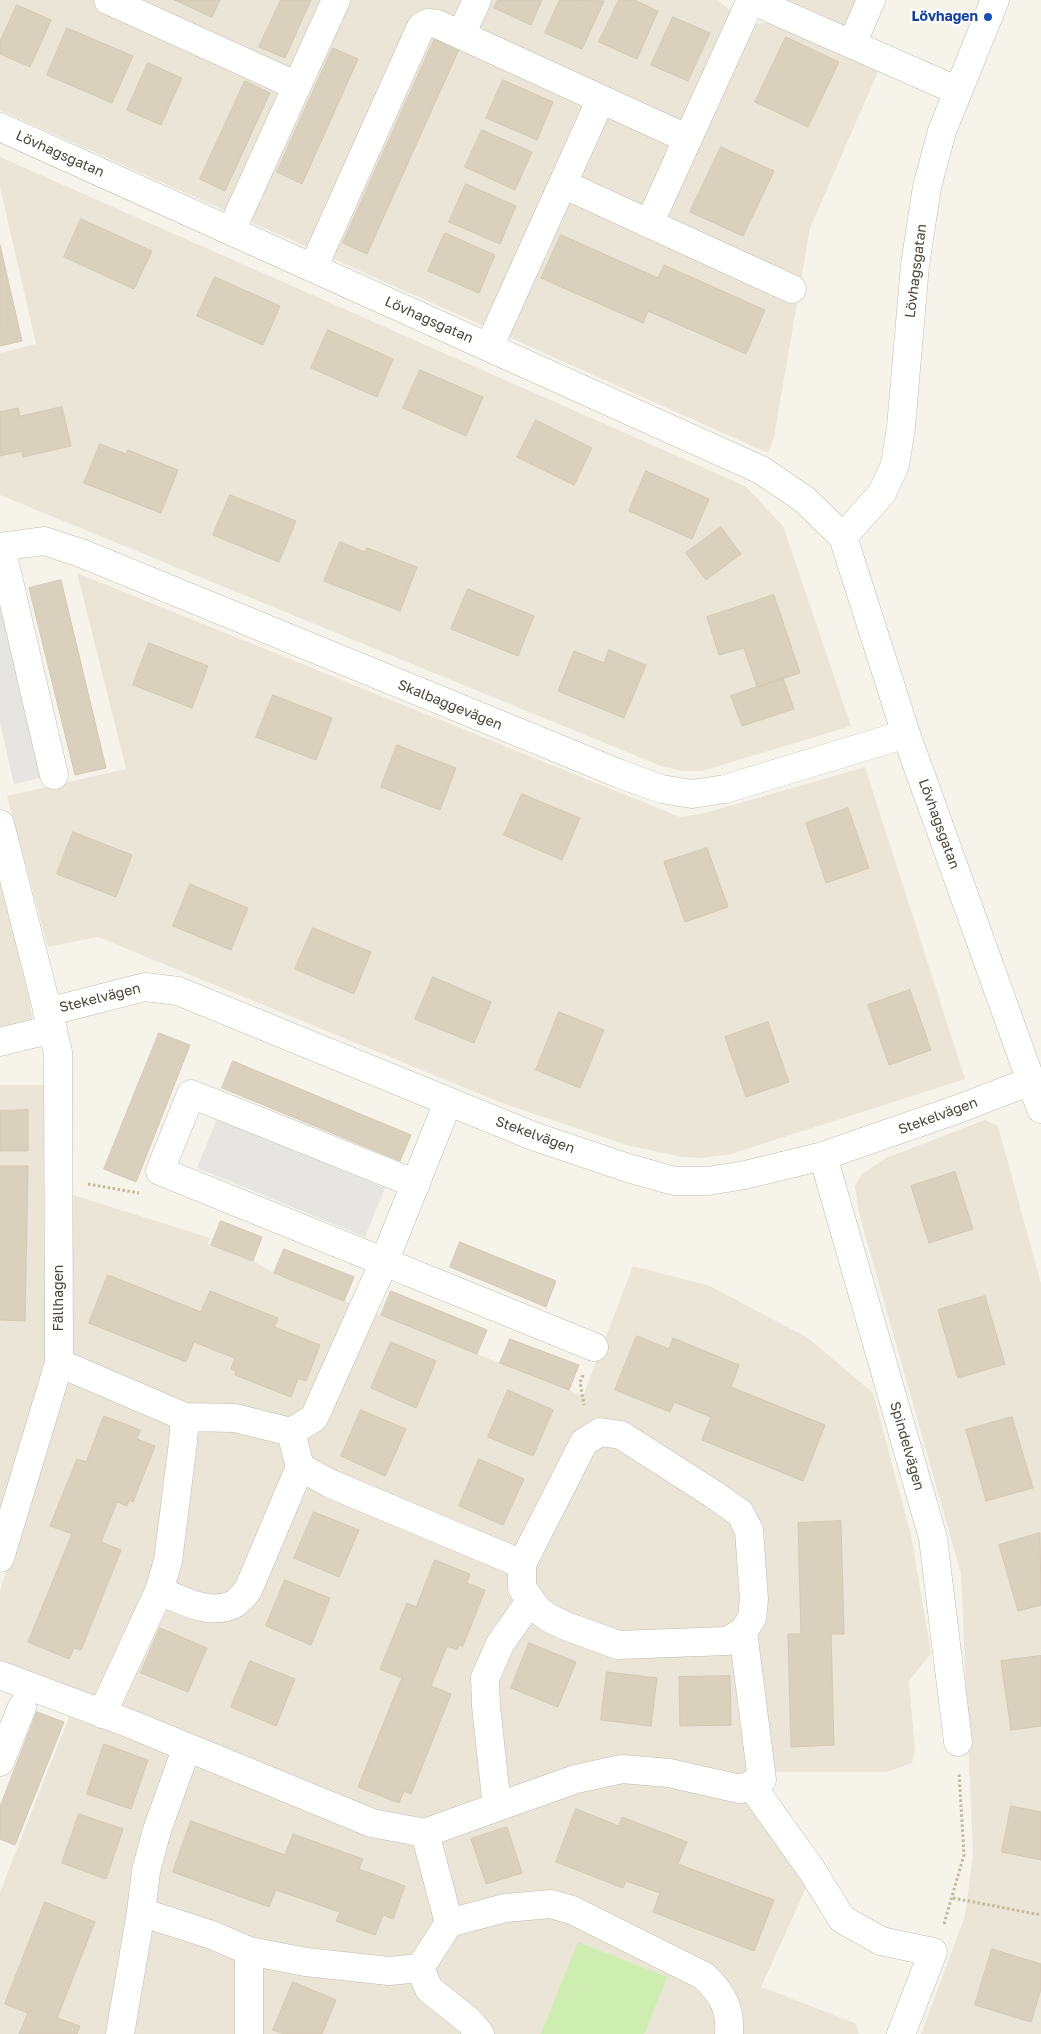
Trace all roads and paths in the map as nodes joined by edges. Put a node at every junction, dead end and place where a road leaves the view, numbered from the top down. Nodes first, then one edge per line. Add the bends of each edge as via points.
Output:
1 (336, 0) edge
2 (477, 0) edge
3 (751, 0) edge
4 (871, 0) edge
5 (995, 0) edge
6 (115, 2) edge
7 (461, 35) junction
8 (852, 44) junction
9 (297, 86) junction
10 (958, 91) junction
11 (601, 100) junction
12 (0, 127) edge
13 (688, 139) junction
14 (562, 184) junction
15 (649, 224) junction
16 (231, 231) junction
17 (313, 268) junction
18 (792, 290) dead end
19 (489, 347) junction
20 (843, 537) junction
21 (1, 547) edge
22 (906, 734) junction
23 (54, 775) dead end
24 (0, 824) edge
25 (50, 1021) junction
26 (0, 1042) edge
27 (1031, 1081) junction
28 (448, 1102) junction
29 (1041, 1108) edge
30 (823, 1156) junction
31 (160, 1171) junction
32 (58, 1179) junction
33 (416, 1184) junction
34 (384, 1262) junction
35 (594, 1347) joint
36 (59, 1363) junction
37 (185, 1417) junction
38 (291, 1432) junction
39 (595, 1435) junction
40 (300, 1467) junction
41 (0, 1558) edge
42 (522, 1564) junction
43 (158, 1591) junction
44 (530, 1601) junction
45 (743, 1632) junction
46 (0, 1675) edge
47 (22, 1707) dead end
48 (102, 1714) junction
49 (958, 1742) joint
50 (187, 1747) junction
51 (0, 1762) edge
52 (751, 1785) junction
53 (496, 1807) junction
54 (425, 1833) junction
55 (953, 1898) junction
56 (141, 1912) junction
57 (1041, 1915) edge
58 (449, 1923) junction
59 (249, 1951) junction
60 (933, 1952) junction
61 (420, 1968) junction
62 (120, 2034) edge
63 (249, 2034) edge
64 (480, 2034) edge
65 (729, 2034) edge
66 (901, 2034) edge

1 - 9 street
2 - 7 street
3 - 8 street
3 - 13 street
4 - 8 street
5 - 10 street, Lövhagsgatan
6 - 9 street
7 - 11 street
7 - 17 street via 437,24 428,23 421,27
8 - 10 street
9 - 16 street
10 - 20 street, Lövhagsgatan via 942,130 927,186 915,265 896,465 882,493
11 - 13 street
11 - 14 street
12 - 16 street, Lövhagsgatan
13 - 15 street
14 - 15 street
14 - 19 street
15 - 18 street
16 - 17 street, Lövhagsgatan
17 - 19 street, Lövhagsgatan
19 - 20 street, Lövhagsgatan via 760,470 805,500
20 - 22 street, Lövhagsgatan
21 - 22 street, Skalbaggevägen via 44,541 81,554 661,789 692,794 725,789
21 - 23 street
22 - 27 street, Lövhagsgatan
24 - 25 street, Fällhagen
25 - 26 street
25 - 28 street, Stekelvägen via 145,986 178,991
25 - 32 street, Fällhagen via 58,1052
27 - 29 street, Lövhagsgatan
27 - 30 street, Stekelvägen
28 - 30 street, Stekelvägen via 533,1136 674,1181 727,1178
28 - 33 street
30 - 49 street, Spindelvägen via 933,1538
31 - 32 path via 151,1187 141,1193
31 - 33 street via 191,1094
31 - 34 street
32 - 36 street, Fällhagen
33 - 34 street
34 - 35 street
34 - 38 street via 314,1418
35 - 39 path via 580,1382 584,1406
36 - 37 street
36 - 41 street, Fällhagen
37 - 38 street via 235,1418
37 - 43 street via 168,1560
38 - 40 street
39 - 42 street via 584,1442
39 - 45 street via 600,1432 620,1435 740,1513 749,1530 754,1599 752,1618
40 - 42 street via 331,1484
40 - 43 street via 248,1590 234,1603 219,1609 201,1607
42 - 44 street via 522,1588
43 - 48 street
44 - 45 street via 549,1618 618,1645 727,1641
44 - 53 street via 500,1644 485,1678
45 - 52 street via 762,1780
46 - 48 street
47 - 51 street
48 - 50 street
49 - 55 path via 964,1855
50 - 54 street via 372,1823
50 - 56 street via 157,1830 146,1872
52 - 53 street via 740,1789 669,1773 622,1769 576,1780
52 - 60 street via 842,1919 881,1941
53 - 54 street
54 - 58 street
55 - 57 path
55 - 60 path
56 - 59 street
56 - 62 street
58 - 61 street
58 - 65 street via 505,1908 551,1904 572,1910 704,1976 718,1989 724,2001
59 - 61 street via 306,1962 388,1971
59 - 63 street
60 - 66 street
61 - 64 street via 429,1989

